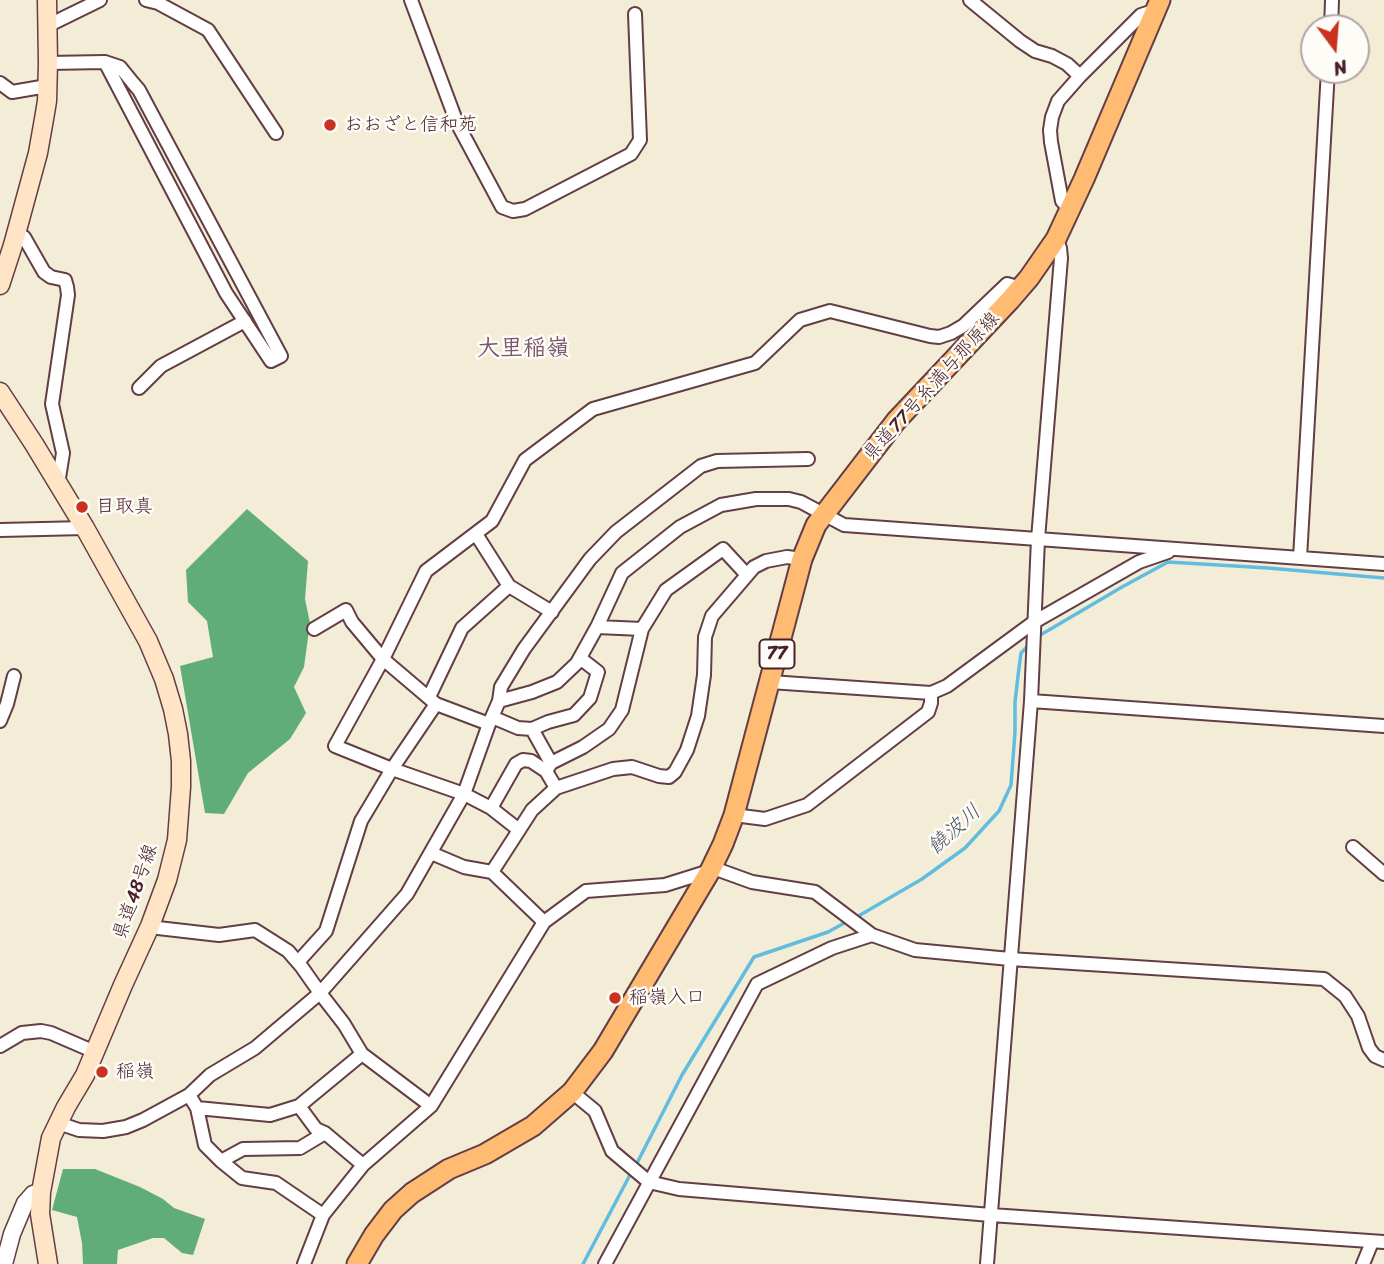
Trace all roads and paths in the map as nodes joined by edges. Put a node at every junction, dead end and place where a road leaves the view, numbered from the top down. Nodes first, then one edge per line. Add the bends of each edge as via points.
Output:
1 (47, 0) edge
2 (100, 0) edge
3 (146, 0) edge
4 (411, 0) edge
5 (970, 0) edge
6 (1158, 5) edge
7 (635, 14) dead end
8 (47, 26) junction
9 (48, 62) junction
10 (105, 62) junction
11 (1080, 76) junction
12 (0, 83) edge
13 (1327, 84) edge
14 (47, 86) junction
15 (276, 133) dead end
16 (1070, 210) junction
17 (16, 234) junction
18 (1056, 239) junction
19 (0, 285) edge
20 (1021, 288) junction
21 (245, 321) junction
22 (139, 388) dead end
23 (0, 392) edge
24 (808, 459) dead end
25 (58, 484) junction
26 (824, 515) junction
27 (85, 528) junction
28 (0, 530) edge
29 (476, 534) junction
30 (1038, 539) junction
31 (1175, 549) junction
32 (1300, 558) junction
33 (802, 559) junction
34 (1384, 564) edge
35 (747, 575) junction
36 (509, 586) junction
37 (551, 612) junction
38 (1034, 622) junction
39 (597, 627) junction
40 (314, 629) dead end
41 (642, 629) junction
42 (580, 657) junction
43 (383, 659) junction
44 (14, 676) dead end
45 (770, 682) junction
46 (931, 693) junction
47 (433, 700) junction
48 (1031, 701) junction
49 (499, 702) junction
50 (0, 721) edge
51 (490, 721) junction
52 (1384, 726) edge
53 (532, 729) junction
54 (548, 767) junction
55 (392, 769) junction
56 (556, 788) junction
57 (464, 794) junction
58 (491, 808) junction
59 (734, 815) junction
60 (519, 830) junction
61 (1353, 847) dead end
62 (431, 853) junction
63 (710, 871) junction
64 (492, 872) junction
65 (1384, 874) edge
66 (544, 922) junction
67 (150, 926) junction
68 (872, 935) junction
69 (1010, 959) junction
70 (298, 962) junction
71 (320, 993) junction
72 (0, 1046) edge
73 (95, 1052) junction
74 (362, 1054) junction
75 (1384, 1060) edge
76 (572, 1092) junction
77 (189, 1095) junction
78 (299, 1106) junction
79 (431, 1106) junction
80 (197, 1108) junction
81 (58, 1123) junction
82 (325, 1133) junction
83 (222, 1161) junction
84 (363, 1166) junction
85 (649, 1182) junction
86 (41, 1192) junction
87 (323, 1215) junction
88 (991, 1215) junction
89 (1378, 1242) edge
90 (4, 1264) edge
91 (48, 1264) edge
92 (304, 1264) edge
93 (357, 1264) edge
94 (605, 1264) edge
95 (988, 1264) edge
96 (1363, 1264) edge

1 - 8 main road
2 - 8 street
3 - 15 street via 208,30
4 - 7 street via 457,123 502,206 513,212 631,154 640,140
5 - 11 street via 1020,41 1067,64
6 - 11 street via 1140,15
6 - 16 main road, 県道77号糸満与那原線 / 77
8 - 9 main road
9 - 10 street
9 - 14 main road
10 - 21 street
10 - 21 street via 120,67 139,90 281,356 271,361
11 - 16 street via 1058,101 1050,130 1062,201
12 - 14 street via 12,92
13 - 32 street
14 - 17 main road via 38,153
16 - 18 main road, 県道77号糸満与那原線 / 77
17 - 19 main road
17 - 25 street via 24,237 44,272 65,280 68,287 52,404 63,453
18 - 20 main road, 県道77号糸満与那原線 / 77
18 - 30 street via 1061,258
20 - 26 main road, 県道77号糸満与那原線 / 77 via 896,421
20 - 29 street via 1007,284 963,326 939,337 830,311 800,320 755,363 593,409 525,460 492,521
21 - 22 street via 161,366
23 - 25 main road, 県道48号線
24 - 37 street via 717,461 701,466 616,532
25 - 27 main road, 県道48号線
26 - 30 street via 844,525
26 - 33 main road, 県道77号糸満与那原線 / 77
26 - 39 street via 789,499 721,505 680,527 622,573
27 - 28 street
27 - 67 main road, 県道48号線 via 148,641 164,679 178,734 181,788 177,840
29 - 36 street
29 - 43 street via 426,571
30 - 31 street
30 - 38 street
31 - 32 street
31 - 38 street via 1139,562
32 - 34 street
33 - 35 street via 766,561
33 - 45 main road, 県道77号糸満与那原線 / 77
35 - 41 street via 723,549 666,590
35 - 56 street via 712,616 705,637 698,716 675,772 669,777 632,767 613,769
36 - 37 street
36 - 47 street via 462,628
37 - 49 street via 501,687
38 - 46 street
38 - 48 street
39 - 41 street
39 - 42 street
40 - 43 street via 346,610
41 - 54 street via 622,710 610,729
42 - 49 street via 557,682
42 - 53 street via 598,671 590,698 574,715
43 - 47 street
43 - 55 street via 335,746
44 - 50 street
45 - 46 street
45 - 59 main road, 県道77号糸満与那原線 / 77
46 - 59 street via 928,712 807,804 765,819
47 - 51 street
47 - 55 street
48 - 52 street
48 - 69 street
49 - 51 street
51 - 53 street
51 - 57 street
53 - 54 street
54 - 56 street
54 - 58 street via 523,760 516,764
55 - 57 street
55 - 70 street via 362,821 326,931
56 - 60 street
57 - 58 street
57 - 62 street
58 - 60 street
59 - 63 main road, 県道77号糸満与那原線 / 77
60 - 64 street
61 - 65 street
62 - 64 street via 464,867
62 - 71 street via 407,894
63 - 66 street via 665,885 586,891
63 - 68 street via 814,892
63 - 76 main road, 県道77号糸満与那原線 / 77 via 603,1051
64 - 66 street
66 - 79 street
67 - 70 street via 207,934 255,930
67 - 73 main road, 県道48号線
68 - 69 street via 915,950
68 - 85 street via 832,948 757,984
69 - 75 street via 1324,979 1345,996 1369,1048
69 - 88 street
70 - 71 street
71 - 74 street
71 - 77 street
72 - 73 street via 22,1032 41,1031
73 - 81 main road, 県道48号線
74 - 78 street
74 - 79 street
76 - 85 street via 595,1111 612,1151
76 - 93 main road, 県道77号糸満与那原線 / 77 via 533,1126 412,1193 393,1210
77 - 80 street
77 - 81 street via 126,1127 90,1131
78 - 80 street via 270,1115
78 - 82 street via 316,1129
79 - 84 street
80 - 83 street via 205,1145
81 - 86 main road, 県道48号線
82 - 83 street via 300,1148 243,1149
82 - 84 street
83 - 87 street via 242,1178 276,1183
84 - 87 street
85 - 88 street via 679,1189
85 - 94 street
86 - 90 street via 24,1203
86 - 91 main road, 県道48号線
87 - 92 street
88 - 89 street
88 - 95 street
89 - 96 street

